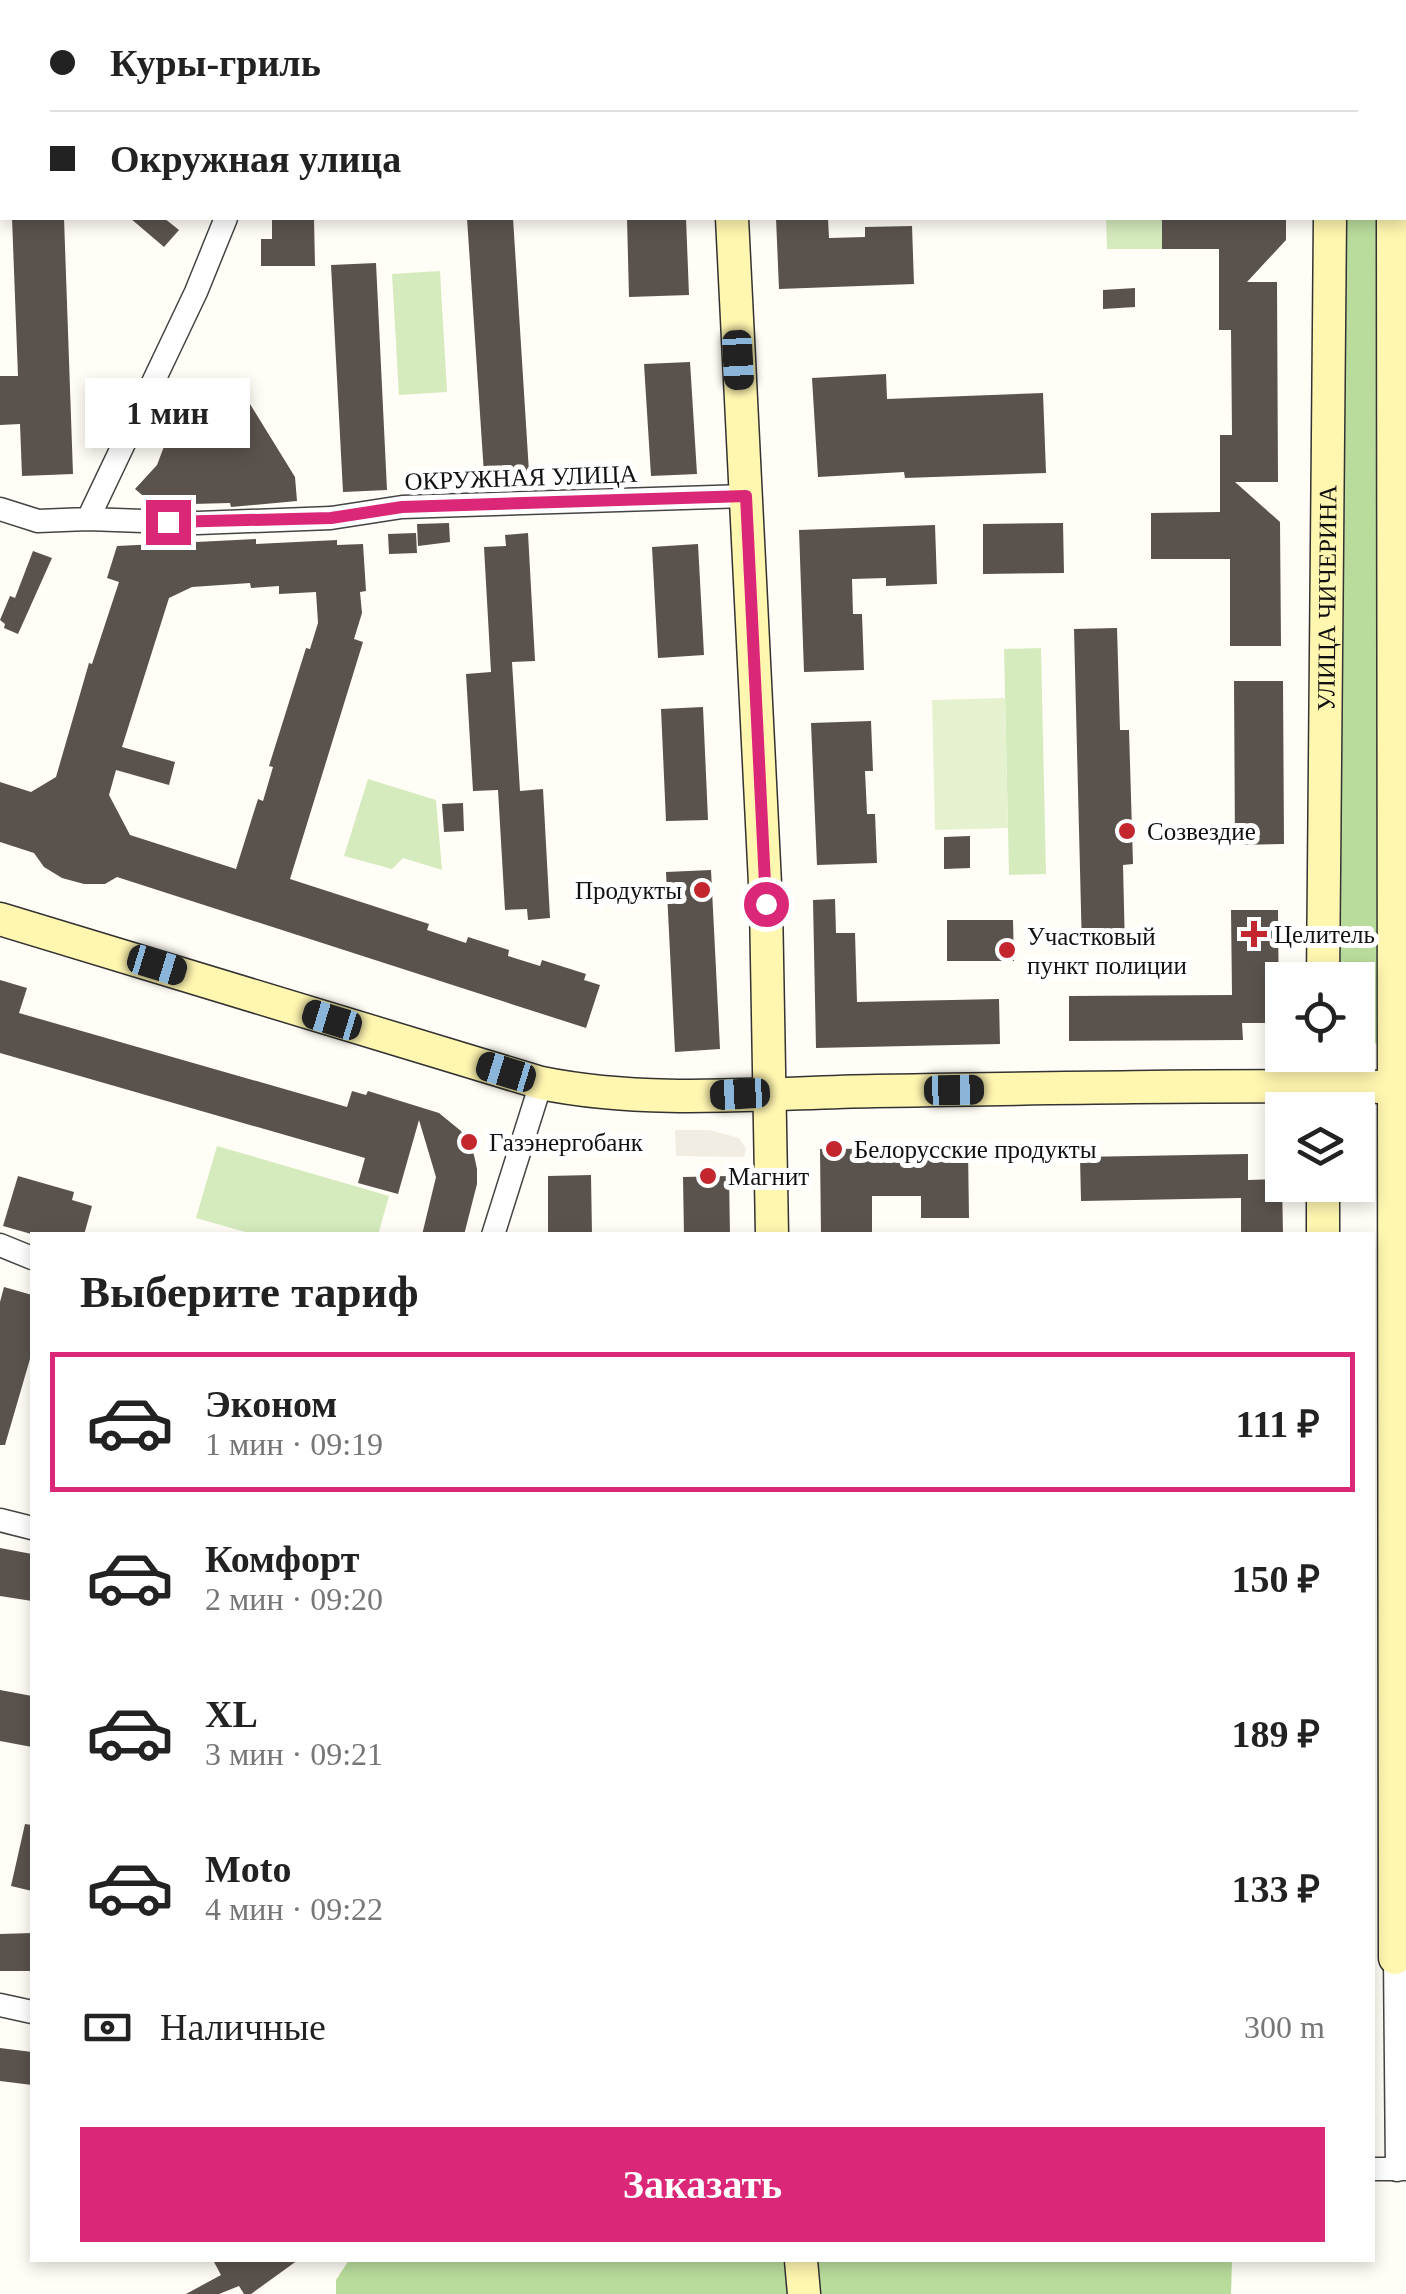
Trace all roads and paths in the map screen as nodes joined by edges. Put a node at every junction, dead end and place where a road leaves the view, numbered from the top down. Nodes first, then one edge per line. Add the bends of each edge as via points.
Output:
1 (225, 220) edge
2 (732, 220) edge
3 (1330, 220) edge
4 (1394, 220) edge
5 (1400, 466) edge
6 (746, 496) junction
7 (0, 509) edge
8 (88, 519) junction
9 (0, 919) edge
10 (1323, 962) edge
11 (541, 1082) junction
12 (1322, 1084) edge
13 (1399, 1087) edge
14 (772, 1093) junction
15 (1323, 1202) edge
16 (494, 1232) edge
17 (772, 1232) edge
18 (1323, 1232) edge
19 (0, 1245) edge
20 (30, 1257) edge
21 (0, 1520) edge
22 (30, 1528) edge
23 (1391, 1958) edge
24 (0, 2005) edge
25 (30, 2012) edge
26 (1375, 2169) edge
27 (1401, 2169) edge
28 (801, 2262) edge
29 (804, 2294) edge

1 - 8 street
2 - 6 street
3 - 10 street, УЛИЦА ЧИЧЕРИНА
4 - 5 street
5 - 13 street
6 - 8 street, ОКРУЖНАЯ УЛИЦА via 402,507 331,518
6 - 14 street
7 - 8 street, ОКРУЖНАЯ УЛИЦА via 38,521
9 - 11 street
11 - 14 street via 604,1092
11 - 16 street
12 - 13 street
12 - 14 street
13 - 23 street
14 - 17 street
15 - 18 street
19 - 20 street
21 - 22 street
23 - 27 street
24 - 25 street
26 - 27 street
28 - 29 street

